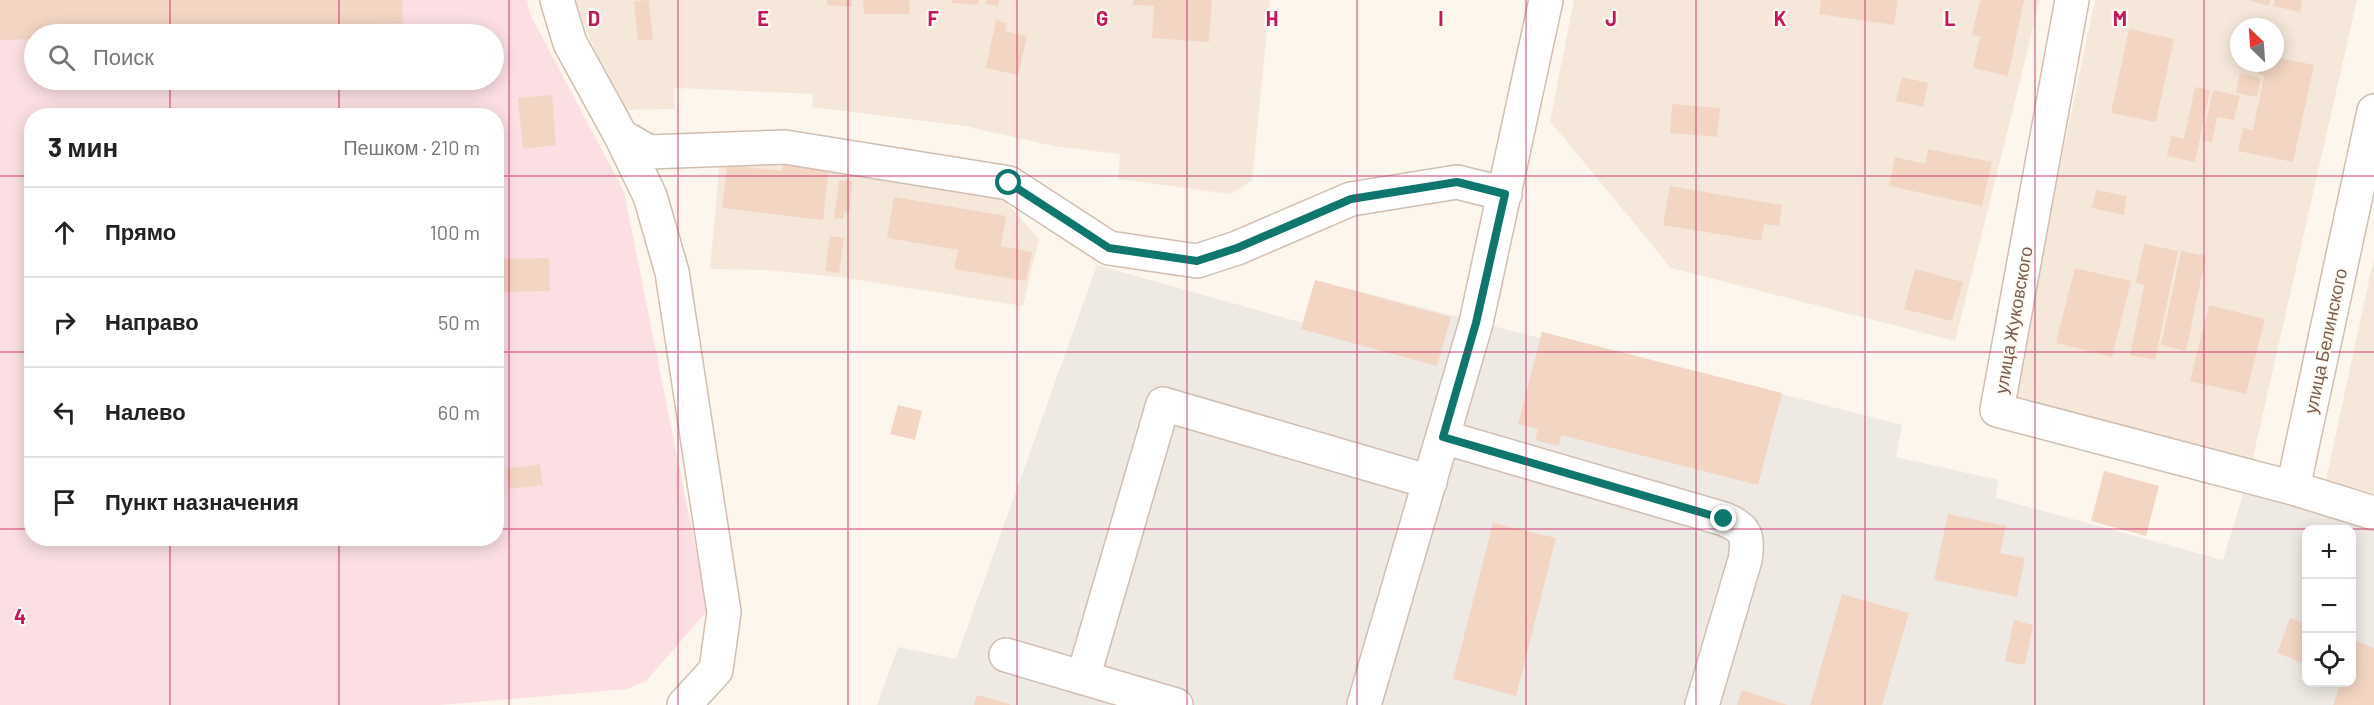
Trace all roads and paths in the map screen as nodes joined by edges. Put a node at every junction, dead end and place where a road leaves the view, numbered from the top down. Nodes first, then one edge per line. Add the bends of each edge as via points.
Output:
1 (557, 0) edge
2 (1546, 0) edge
3 (2072, 0) edge
4 (2374, 111) edge
5 (621, 136) junction
6 (1505, 194) junction
7 (1443, 437) junction
8 (1430, 482) junction
9 (2293, 488) junction
10 (2374, 513) edge
11 (1006, 655) dead end
12 (1083, 678) junction
13 (684, 705) edge
14 (1176, 705) edge
15 (1364, 705) edge
16 (1702, 705) edge

1 - 5 street via 570,43
2 - 6 street
3 - 9 street, улица Жуковского via 1997,410
4 - 9 street, улица Белинского
5 - 6 street via 649,152 785,147 1009,183 1109,248 1197,261 1351,199 1457,182
5 - 13 street via 650,196 672,272 724,612 716,670
6 - 7 street via 1476,323
7 - 8 street
7 - 16 street via 1739,525 1748,542 1745,560
8 - 12 street via 1163,404
8 - 15 street
9 - 10 street
11 - 12 street
12 - 14 street

